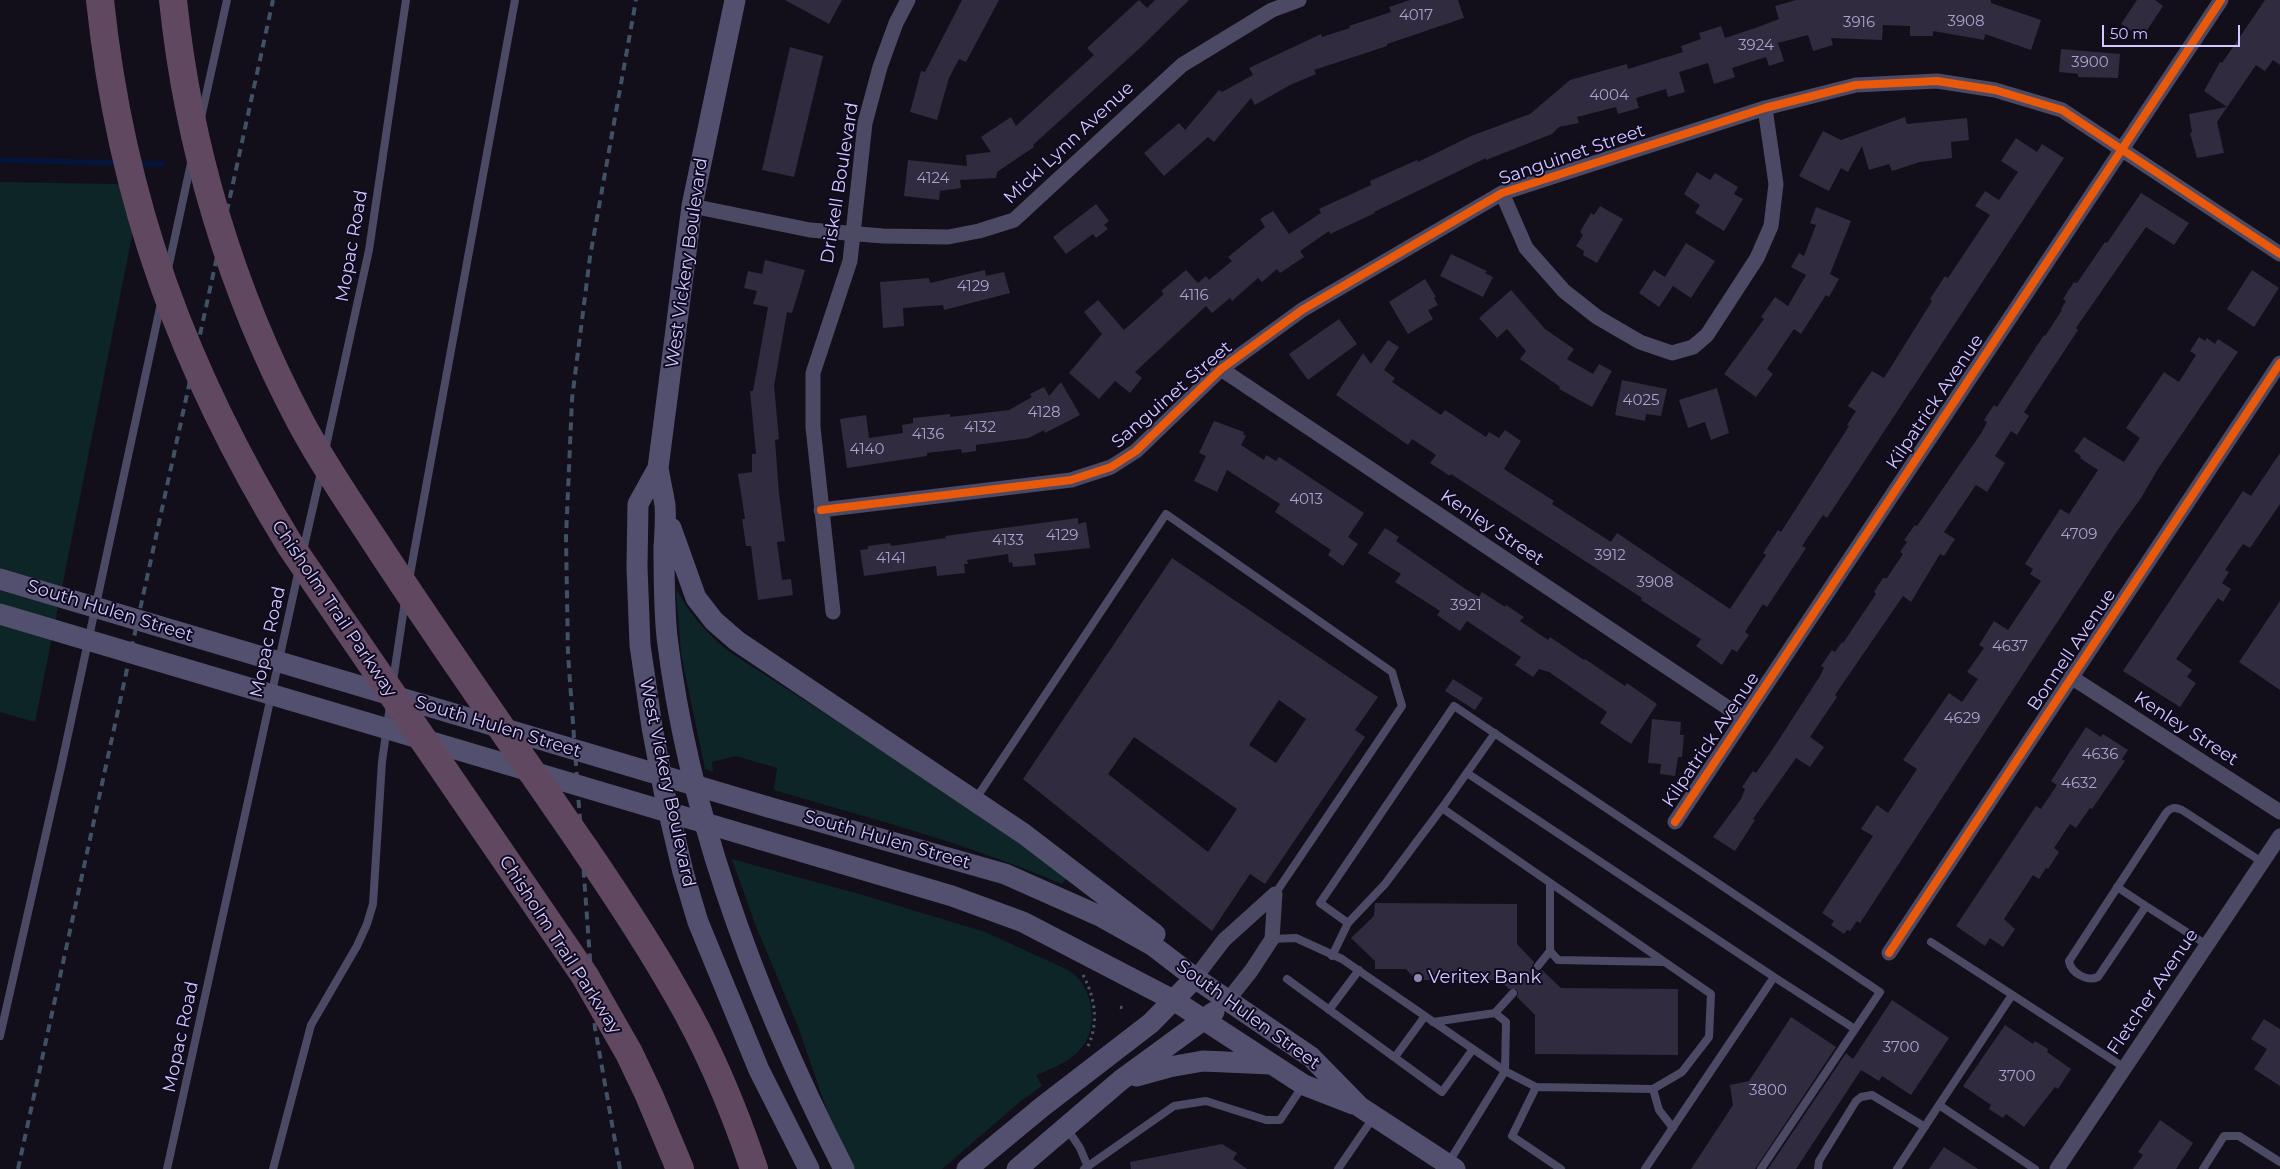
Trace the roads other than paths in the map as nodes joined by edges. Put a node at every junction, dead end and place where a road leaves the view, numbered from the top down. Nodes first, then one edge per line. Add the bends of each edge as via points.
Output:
1 (100, 0) edge
2 (174, 0) edge
3 (226, 0) edge
4 (406, 0) edge
5 (515, 0) edge
6 (735, 0) edge
7 (908, 0) edge
8 (1299, 0) edge
9 (2221, 0) edge
10 (1765, 108) junction
11 (2122, 149) junction
12 (1502, 193) junction
13 (692, 206) junction
14 (852, 233) junction
15 (2280, 254) edge
16 (2280, 362) edge
17 (1221, 369) junction
18 (658, 468) junction
19 (665, 506) junction
20 (821, 510) junction
21 (0, 579) edge
22 (833, 612) dead end
23 (0, 614) edge
24 (2072, 677) junction
25 (1743, 718) junction
26 (1495, 733) junction
27 (1467, 773) junction
28 (975, 800) junction
29 (1442, 808) junction
30 (2280, 812) edge
31 (1675, 822) dead end
32 (2278, 844) edge
33 (2262, 862) junction
34 (1550, 883) junction
35 (2117, 887) junction
36 (1274, 894) junction
37 (2146, 906) junction
38 (1348, 924) junction
39 (1272, 939) junction
40 (1931, 942) dead end
41 (2207, 945) junction
42 (1550, 951) junction
43 (1888, 953) dead end
44 (1332, 956) junction
45 (1664, 962) junction
46 (1538, 966) dead end
47 (1359, 970) junction
48 (1774, 977) junction
49 (1195, 978) junction
50 (1287, 979) dead end
51 (1513, 993) dead end
52 (2012, 995) junction
53 (1228, 1000) junction
54 (1175, 1001) junction
55 (1329, 1010) junction
56 (1495, 1013) junction
57 (1425, 1016) junction
58 (1205, 1019) junction
59 (1433, 1022) junction
60 (1855, 1029) junction
61 (0, 1036) edge
62 (1473, 1049) junction
63 (1395, 1057) junction
64 (1272, 1064) junction
65 (2125, 1068) junction
66 (1505, 1071) junction
67 (1121, 1080) junction
68 (1304, 1085) junction
69 (1536, 1087) junction
70 (1653, 1089) junction
71 (1939, 1105) junction
72 (1367, 1111) junction
73 (1066, 1127) junction
74 (1925, 1127) junction
75 (1673, 1128) junction
76 (2280, 1162) edge
77 (1451, 1167) edge
78 (1086, 1168) edge
79 (167, 1169) edge
80 (273, 1169) edge
81 (680, 1169) edge
82 (754, 1169) edge
83 (809, 1169) edge
84 (844, 1169) edge
85 (967, 1169) edge
86 (1017, 1169) edge
87 (1338, 1169) edge
88 (1561, 1169) edge
89 (1645, 1169) edge
90 (1761, 1169) edge
91 (1818, 1169) edge
92 (1897, 1169) edge
93 (2035, 1169) edge
94 (2057, 1169) edge
95 (2203, 1169) edge

1 - 81 highway, Chisholm Trail Parkway, bridge via 123,150 148,240 182,334 217,414 290,545 584,976 629,1053
2 - 82 highway, bridge via 188,106 209,194 253,318 285,392 323,459 402,583 641,932 702,1044 735,1116
3 - 61 lane
4 - 79 lane, Mopac Road via 369,250
5 - 80 lane via 398,643 382,762 373,904 357,946 311,1025
6 - 13 main road, West Vickery Boulevard
7 - 14 street, Driskell Boulevard via 880,67 865,123
8 - 14 street, Micki Lynn Avenue via 1272,10 1182,65 1014,220 979,232 948,237
9 - 11 street, Kilpatrick Avenue
10 - 11 street, Sanguinet Street via 1856,85 1937,81 1996,90 2062,110
10 - 12 street, Sanguinet Street
10 - 12 street via 1776,184 1771,226 1752,266 1707,335 1693,347 1672,353 1640,342 1597,317 1571,296 1526,248
11 - 15 street, Sanguinet Street
11 - 25 street, Kilpatrick Avenue
12 - 17 street, Sanguinet Street via 1302,310
13 - 14 street, Micki Lynn Avenue via 810,230
13 - 18 main road, West Vickery Boulevard
14 - 20 street, Driskell Boulevard via 850,261 813,373 813,427
16 - 24 street, Bonnell Avenue
17 - 20 street, Sanguinet Street via 1136,451 1111,467 1071,480
17 - 25 street, Kenley Street
18 - 19 main road, West Vickery Boulevard
18 - 83 main road, West Vickery Boulevard via 638,504 637,567 640,645 665,796 698,922 759,1070
19 - 28 main road via 696,598 714,621 757,655
19 - 84 main road, West Vickery Boulevard via 667,636 681,717 716,863 755,972
20 - 22 street, Driskell Boulevard
21 - 49 main road, South Hulen Street, bridge via 1005,874 1072,902 1132,933
23 - 54 main road, South Hulen Street, bridge via 995,910 1050,934
24 - 30 street, Kenley Street
24 - 43 street, Bonnell Avenue
25 - 31 street, Kilpatrick Avenue
26 - 27 lane
26 - 38 lane via 1454,706 1320,903
26 - 60 lane via 1880,992
27 - 29 lane
27 - 48 lane
28 - 36 lane via 1166,514 1392,672 1402,706
28 - 49 main road via 1161,938
29 - 34 lane
29 - 38 lane via 1385,884
32 - 33 street, Fletcher Avenue
33 - 35 lane via 2176,807 2166,813
33 - 41 street, Fletcher Avenue
34 - 42 lane
34 - 45 lane
35 - 37 lane
35 - 37 lane via 2069,960 2073,970 2087,979 2093,980 2098,976
36 - 39 street
36 - 49 street via 1224,940
37 - 41 lane
38 - 44 lane
39 - 44 lane via 1296,938
39 - 53 street
40 - 52 lane
41 - 65 street, Fletcher Avenue
42 - 45 lane via 1558,960
42 - 46 lane
44 - 47 lane
45 - 70 lane via 1711,994 1710,1037 1682,1072
47 - 55 lane
47 - 57 lane
48 - 60 lane
48 - 75 lane
49 - 53 main road, South Hulen Street
49 - 54 main road
50 - 55 lane
51 - 56 lane
52 - 65 lane
52 - 71 lane
53 - 58 main road
53 - 72 main road, South Hulen Street via 1311,1058
54 - 58 main road, South Hulen Street
54 - 85 main road
55 - 63 lane
56 - 59 lane
56 - 66 lane via 1506,1022
57 - 59 lane
57 - 63 lane
58 - 64 main road, South Hulen Street
58 - 67 main road
59 - 62 lane
60 - 90 lane
62 - 63 lane via 1442,1092
62 - 66 lane
64 - 67 main road via 1203,1061
64 - 68 main road, South Hulen Street
65 - 94 street, Fletcher Avenue
66 - 69 lane
66 - 77 lane
67 - 73 main road
68 - 72 main road, South Hulen Street
68 - 78 lane via 1280,1120 1266,1120 1206,1100 1174,1106
69 - 70 lane
69 - 88 lane via 1512,1136
70 - 75 lane via 1659,1110
71 - 74 lane
71 - 93 lane
72 - 77 main road
72 - 87 lane
73 - 78 lane via 1080,1148
73 - 86 main road
74 - 91 lane via 1872,1095 1861,1097 1818,1161
74 - 92 lane
75 - 89 lane
76 - 95 lane via 2238,1136 2224,1136

